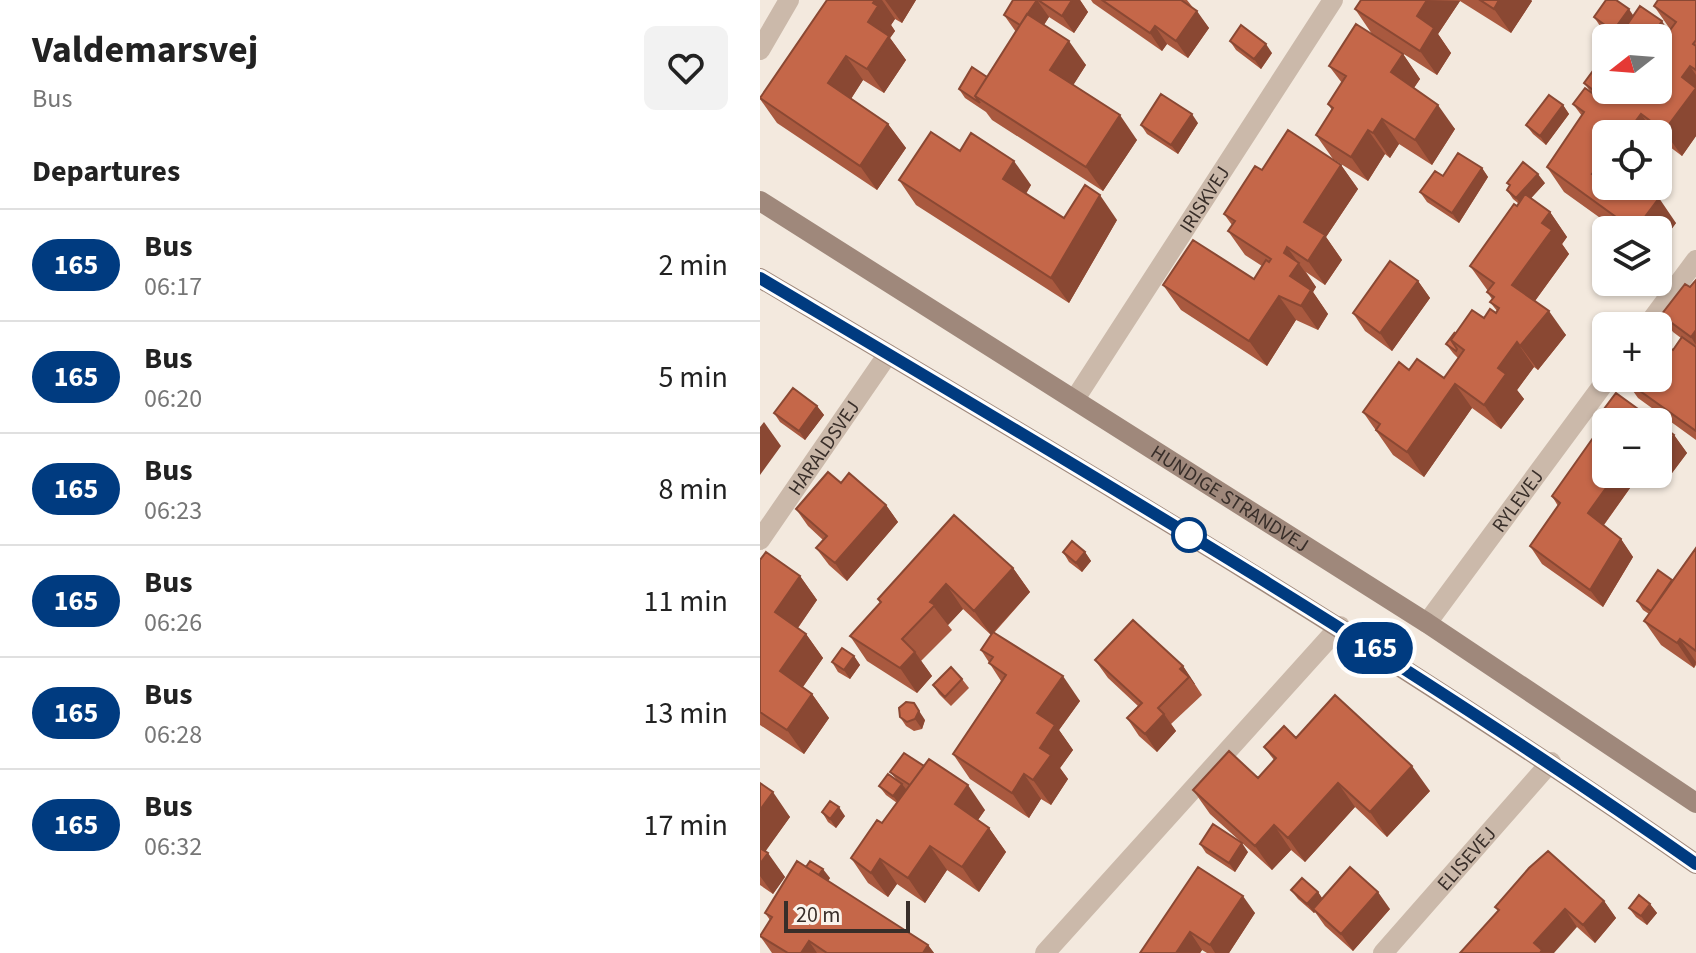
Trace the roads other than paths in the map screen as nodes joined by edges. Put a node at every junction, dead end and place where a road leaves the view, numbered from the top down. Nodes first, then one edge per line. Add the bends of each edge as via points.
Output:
1 (789, 0) edge
2 (1333, 0) edge
3 (760, 50) edge
4 (760, 201) edge
5 (1696, 260) edge
6 (760, 278) edge
7 (1657, 312) edge
8 (888, 354) junction
9 (1598, 392) edge
10 (1075, 399) junction
11 (760, 540) edge
12 (1427, 623) junction
13 (1340, 626) junction
14 (1551, 762) junction
15 (1694, 797) edge
16 (1696, 864) edge
17 (1045, 953) edge
18 (1383, 953) edge

1 - 3 street
2 - 10 street, IRISKVEJ
4 - 10 main road, HUNDIGE STRANDVEJ
5 - 7 street
6 - 8 main road
8 - 11 street, HARALDSVEJ
8 - 13 main road
9 - 12 street, RYLEVEJ
10 - 12 main road, HUNDIGE STRANDVEJ
12 - 15 main road, HUNDIGE STRANDVEJ
13 - 14 main road
13 - 17 street
14 - 16 main road
14 - 18 street, ELISEVEJ

